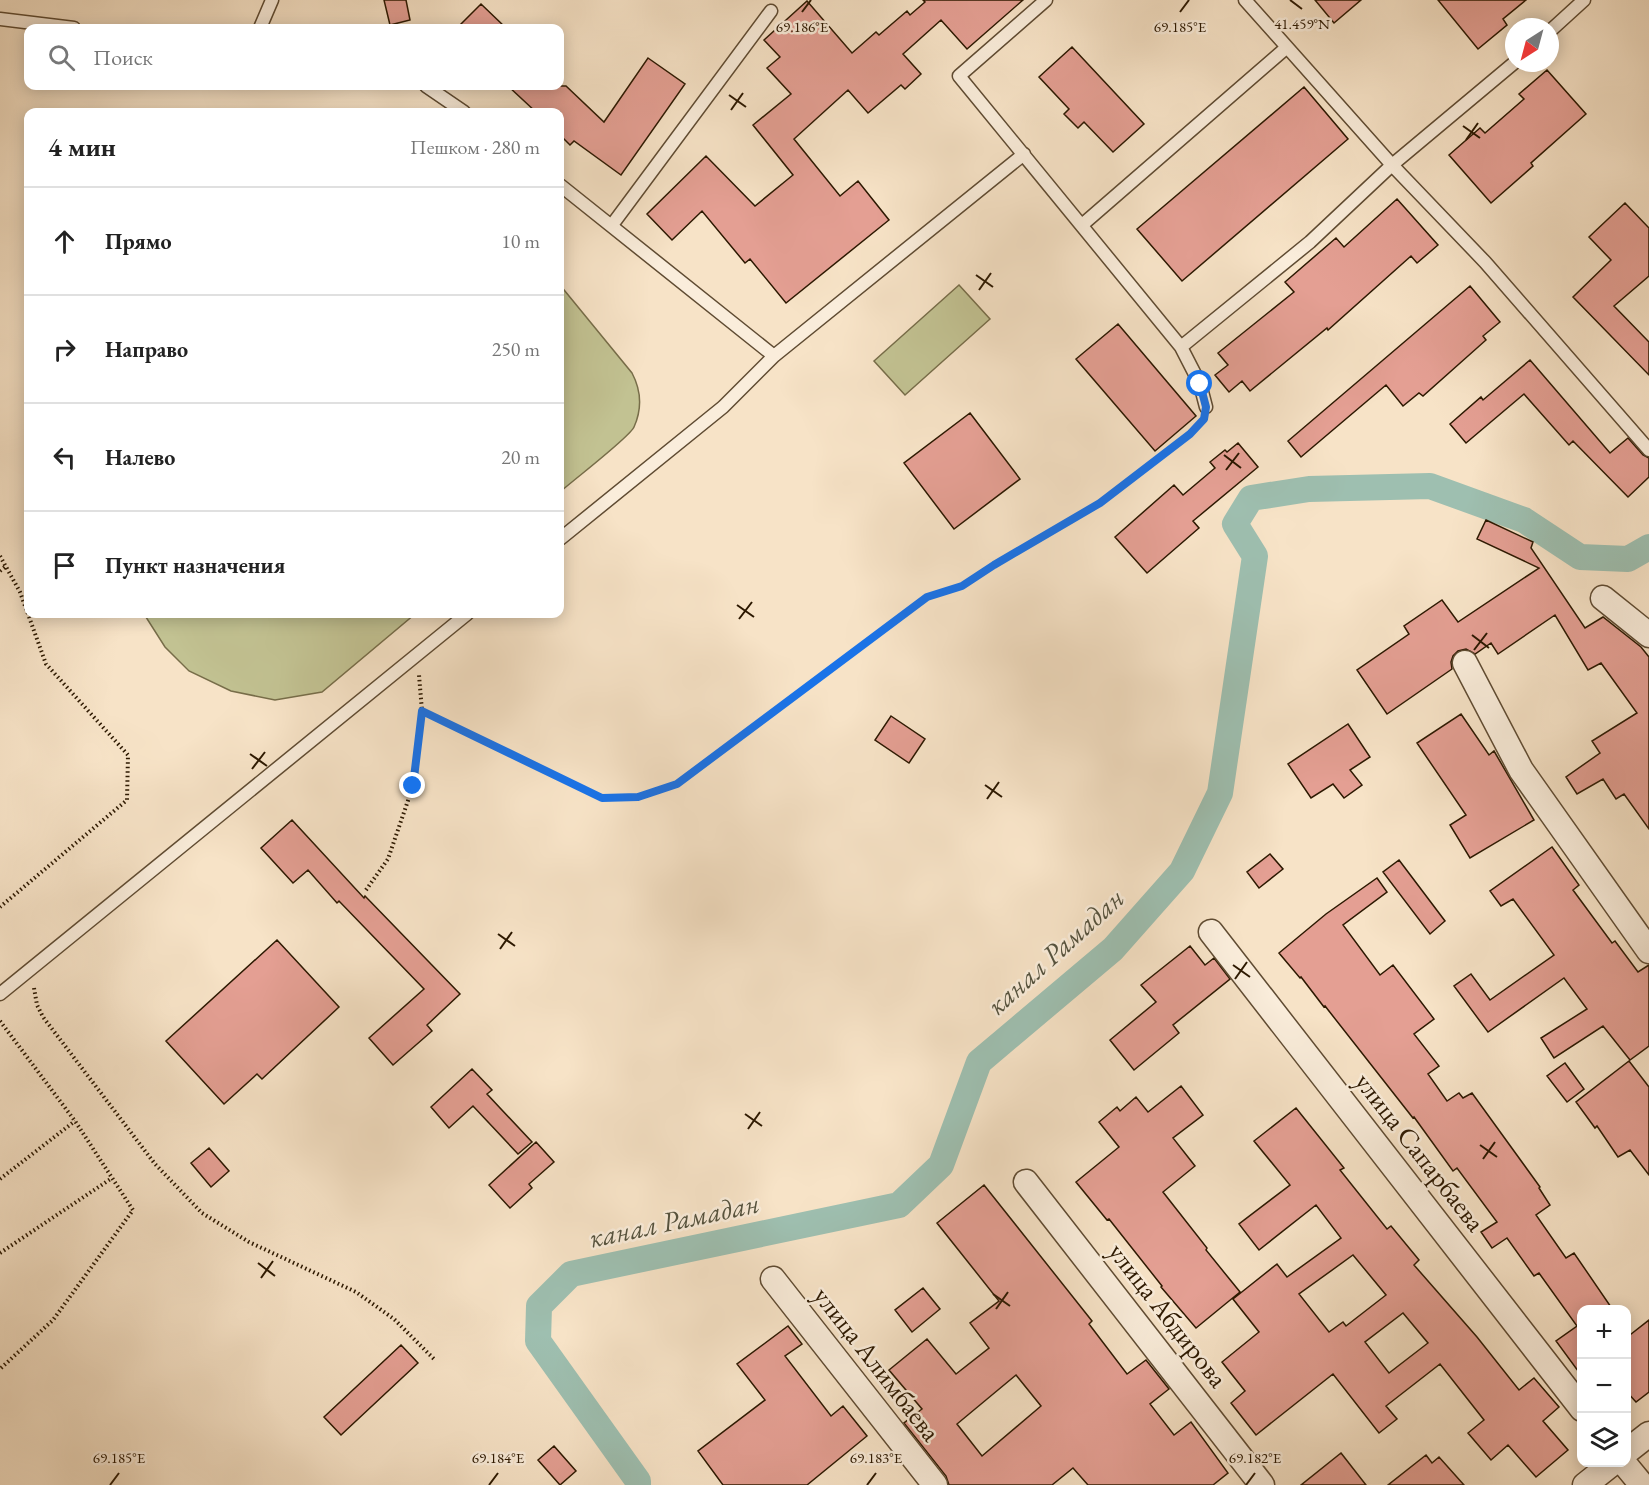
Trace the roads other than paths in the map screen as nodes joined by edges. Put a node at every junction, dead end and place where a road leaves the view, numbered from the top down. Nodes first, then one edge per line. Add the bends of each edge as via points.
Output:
1 (272, 0) edge
2 (1046, 0) edge
3 (1245, 0) edge
4 (1584, 0) edge
5 (771, 11) dead end
6 (0, 19) edge
7 (1559, 23) edge
8 (41, 24) edge
9 (262, 24) edge
10 (1286, 48) junction
11 (1505, 71) edge
12 (432, 90) edge
13 (458, 108) edge
14 (1024, 154) junction
15 (1392, 165) junction
16 (564, 188) edge
17 (612, 225) junction
18 (1082, 225) junction
19 (1181, 347) junction
20 (774, 356) junction
21 (1206, 407) road end
22 (1649, 450) edge
23 (564, 536) edge
24 (1603, 598) dead end
25 (462, 618) edge
26 (1649, 635) edge
27 (1465, 663) dead end
28 (1211, 932) dead end
29 (1649, 951) edge
30 (0, 994) edge
31 (1026, 1182) dead end
32 (773, 1279) dead end
33 (1577, 1404) edge
34 (1649, 1434) edge
35 (1631, 1448) edge
36 (1608, 1467) edge
37 (1627, 1467) edge
38 (934, 1485) edge
39 (1262, 1485) edge
40 (1585, 1485) edge
41 (1642, 1485) edge

1 - 9 lane
2 - 14 lane via 959,76
3 - 10 lane
4 - 7 lane
5 - 17 lane
6 - 8 lane
10 - 15 lane
10 - 18 lane
11 - 15 lane
12 - 13 lane
14 - 18 lane
14 - 20 lane
15 - 19 lane via 1310,242
15 - 22 lane via 1485,262
16 - 17 lane
17 - 20 lane
18 - 19 lane
19 - 21 lane via 1200,384
20 - 23 lane via 723,407
24 - 26 street
25 - 30 lane
27 - 29 street via 1521,770
28 - 33 street, улица Сапарбаева
31 - 39 street, улица Абдирова
32 - 38 street, улица Алимбаева
34 - 35 street
36 - 40 street
37 - 41 street

